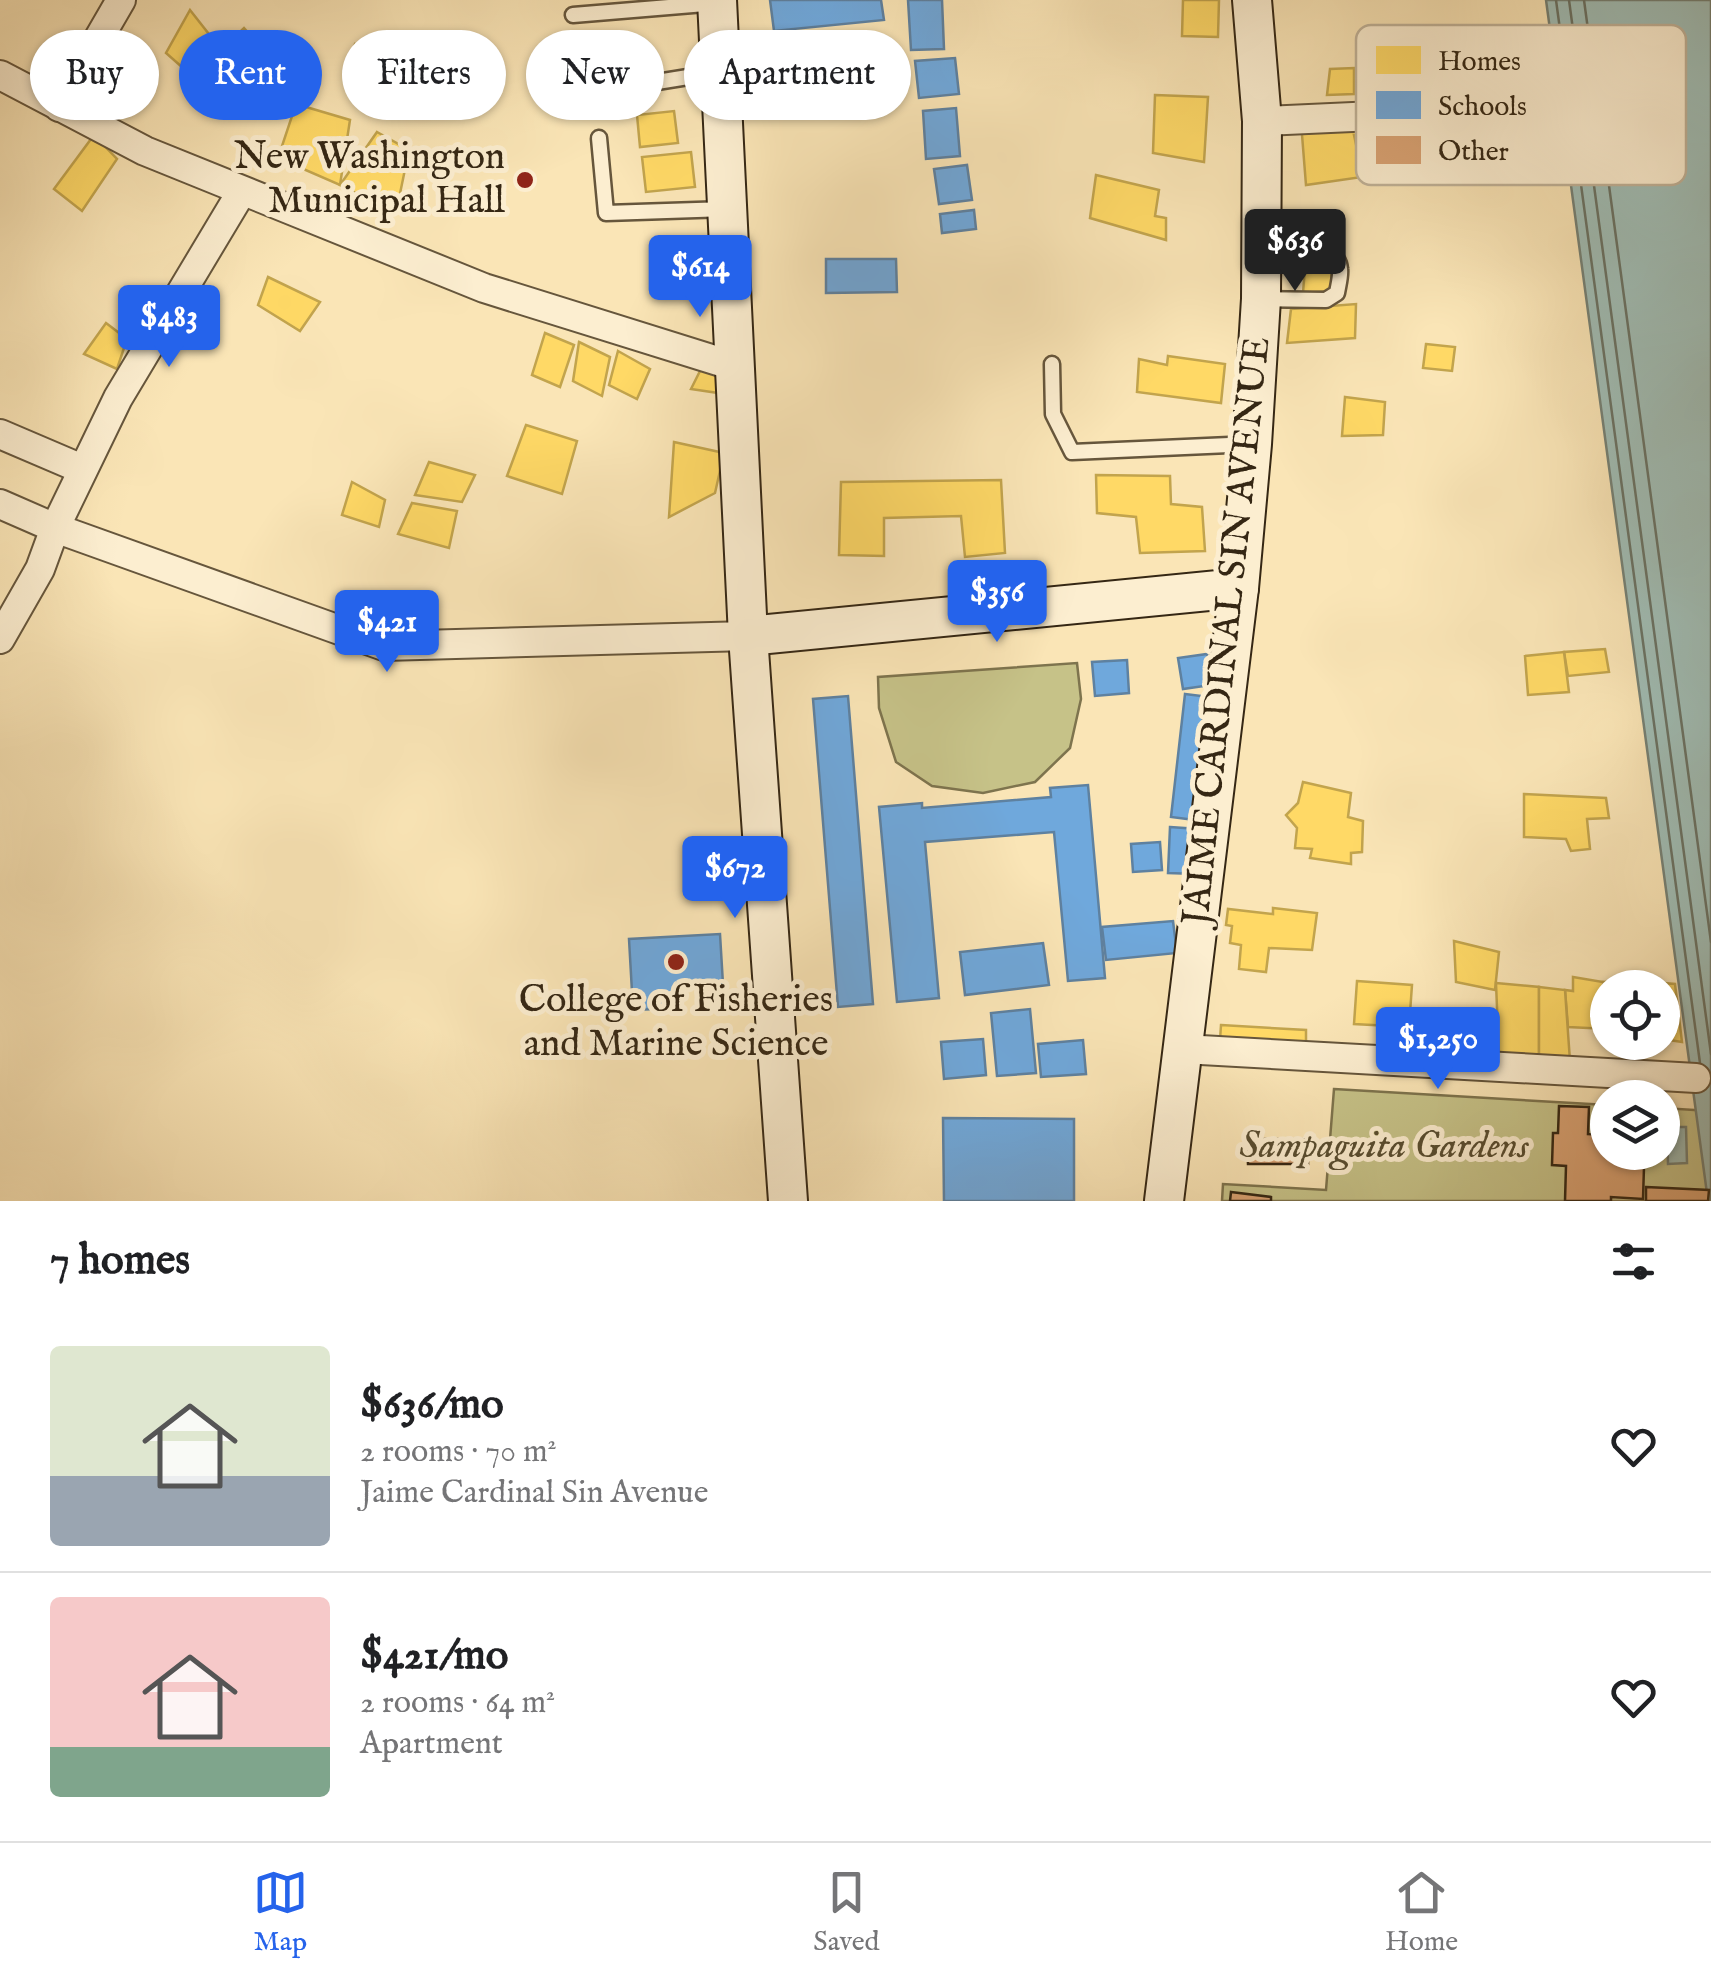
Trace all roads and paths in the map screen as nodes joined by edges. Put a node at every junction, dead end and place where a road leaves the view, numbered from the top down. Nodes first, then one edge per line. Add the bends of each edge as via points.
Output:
1 (121, 0) edge
2 (1252, 0) edge
3 (717, 2) edge
4 (572, 15) dead end
5 (104, 30) edge
6 (718, 30) edge
7 (0, 75) edge
8 (30, 91) edge
9 (1356, 117) edge
10 (85, 120) edge
11 (723, 120) edge
12 (1262, 121) junction
13 (598, 138) dead end
14 (242, 191) junction
15 (728, 208) junction
16 (1261, 239) junction
17 (1261, 299) junction
18 (1052, 364) dead end
19 (737, 367) junction
20 (0, 434) edge
21 (1252, 444) junction
22 (82, 470) junction
23 (0, 504) edge
24 (55, 528) junction
25 (1239, 588) junction
26 (748, 636) junction
27 (0, 639) edge
28 (1183, 1049) junction
29 (1696, 1078) dead end
30 (788, 1201) edge
31 (1164, 1201) edge

1 - 5 street
2 - 12 main road, JAIME CARDINAL SIN AVENUE
3 - 4 lane
3 - 6 main road
7 - 8 street
9 - 12 street
10 - 14 street
11 - 15 main road
12 - 16 main road, JAIME CARDINAL SIN AVENUE
13 - 15 lane via 606,213
14 - 19 street via 484,288
14 - 22 street
15 - 19 main road
16 - 17 main road, JAIME CARDINAL SIN AVENUE
16 - 17 lane via 1317,244 1336,257 1340,269 1337,293 1326,300
17 - 21 main road, JAIME CARDINAL SIN AVENUE
18 - 21 lane via 1053,414 1072,452
19 - 26 main road
20 - 22 street
21 - 25 main road, JAIME CARDINAL SIN AVENUE
22 - 24 street
23 - 24 street
24 - 26 street via 384,646
24 - 27 street
25 - 26 main road
25 - 28 main road, JAIME CARDINAL SIN AVENUE
26 - 30 main road
28 - 29 street
28 - 31 main road, JAIME CARDINAL SIN AVENUE

